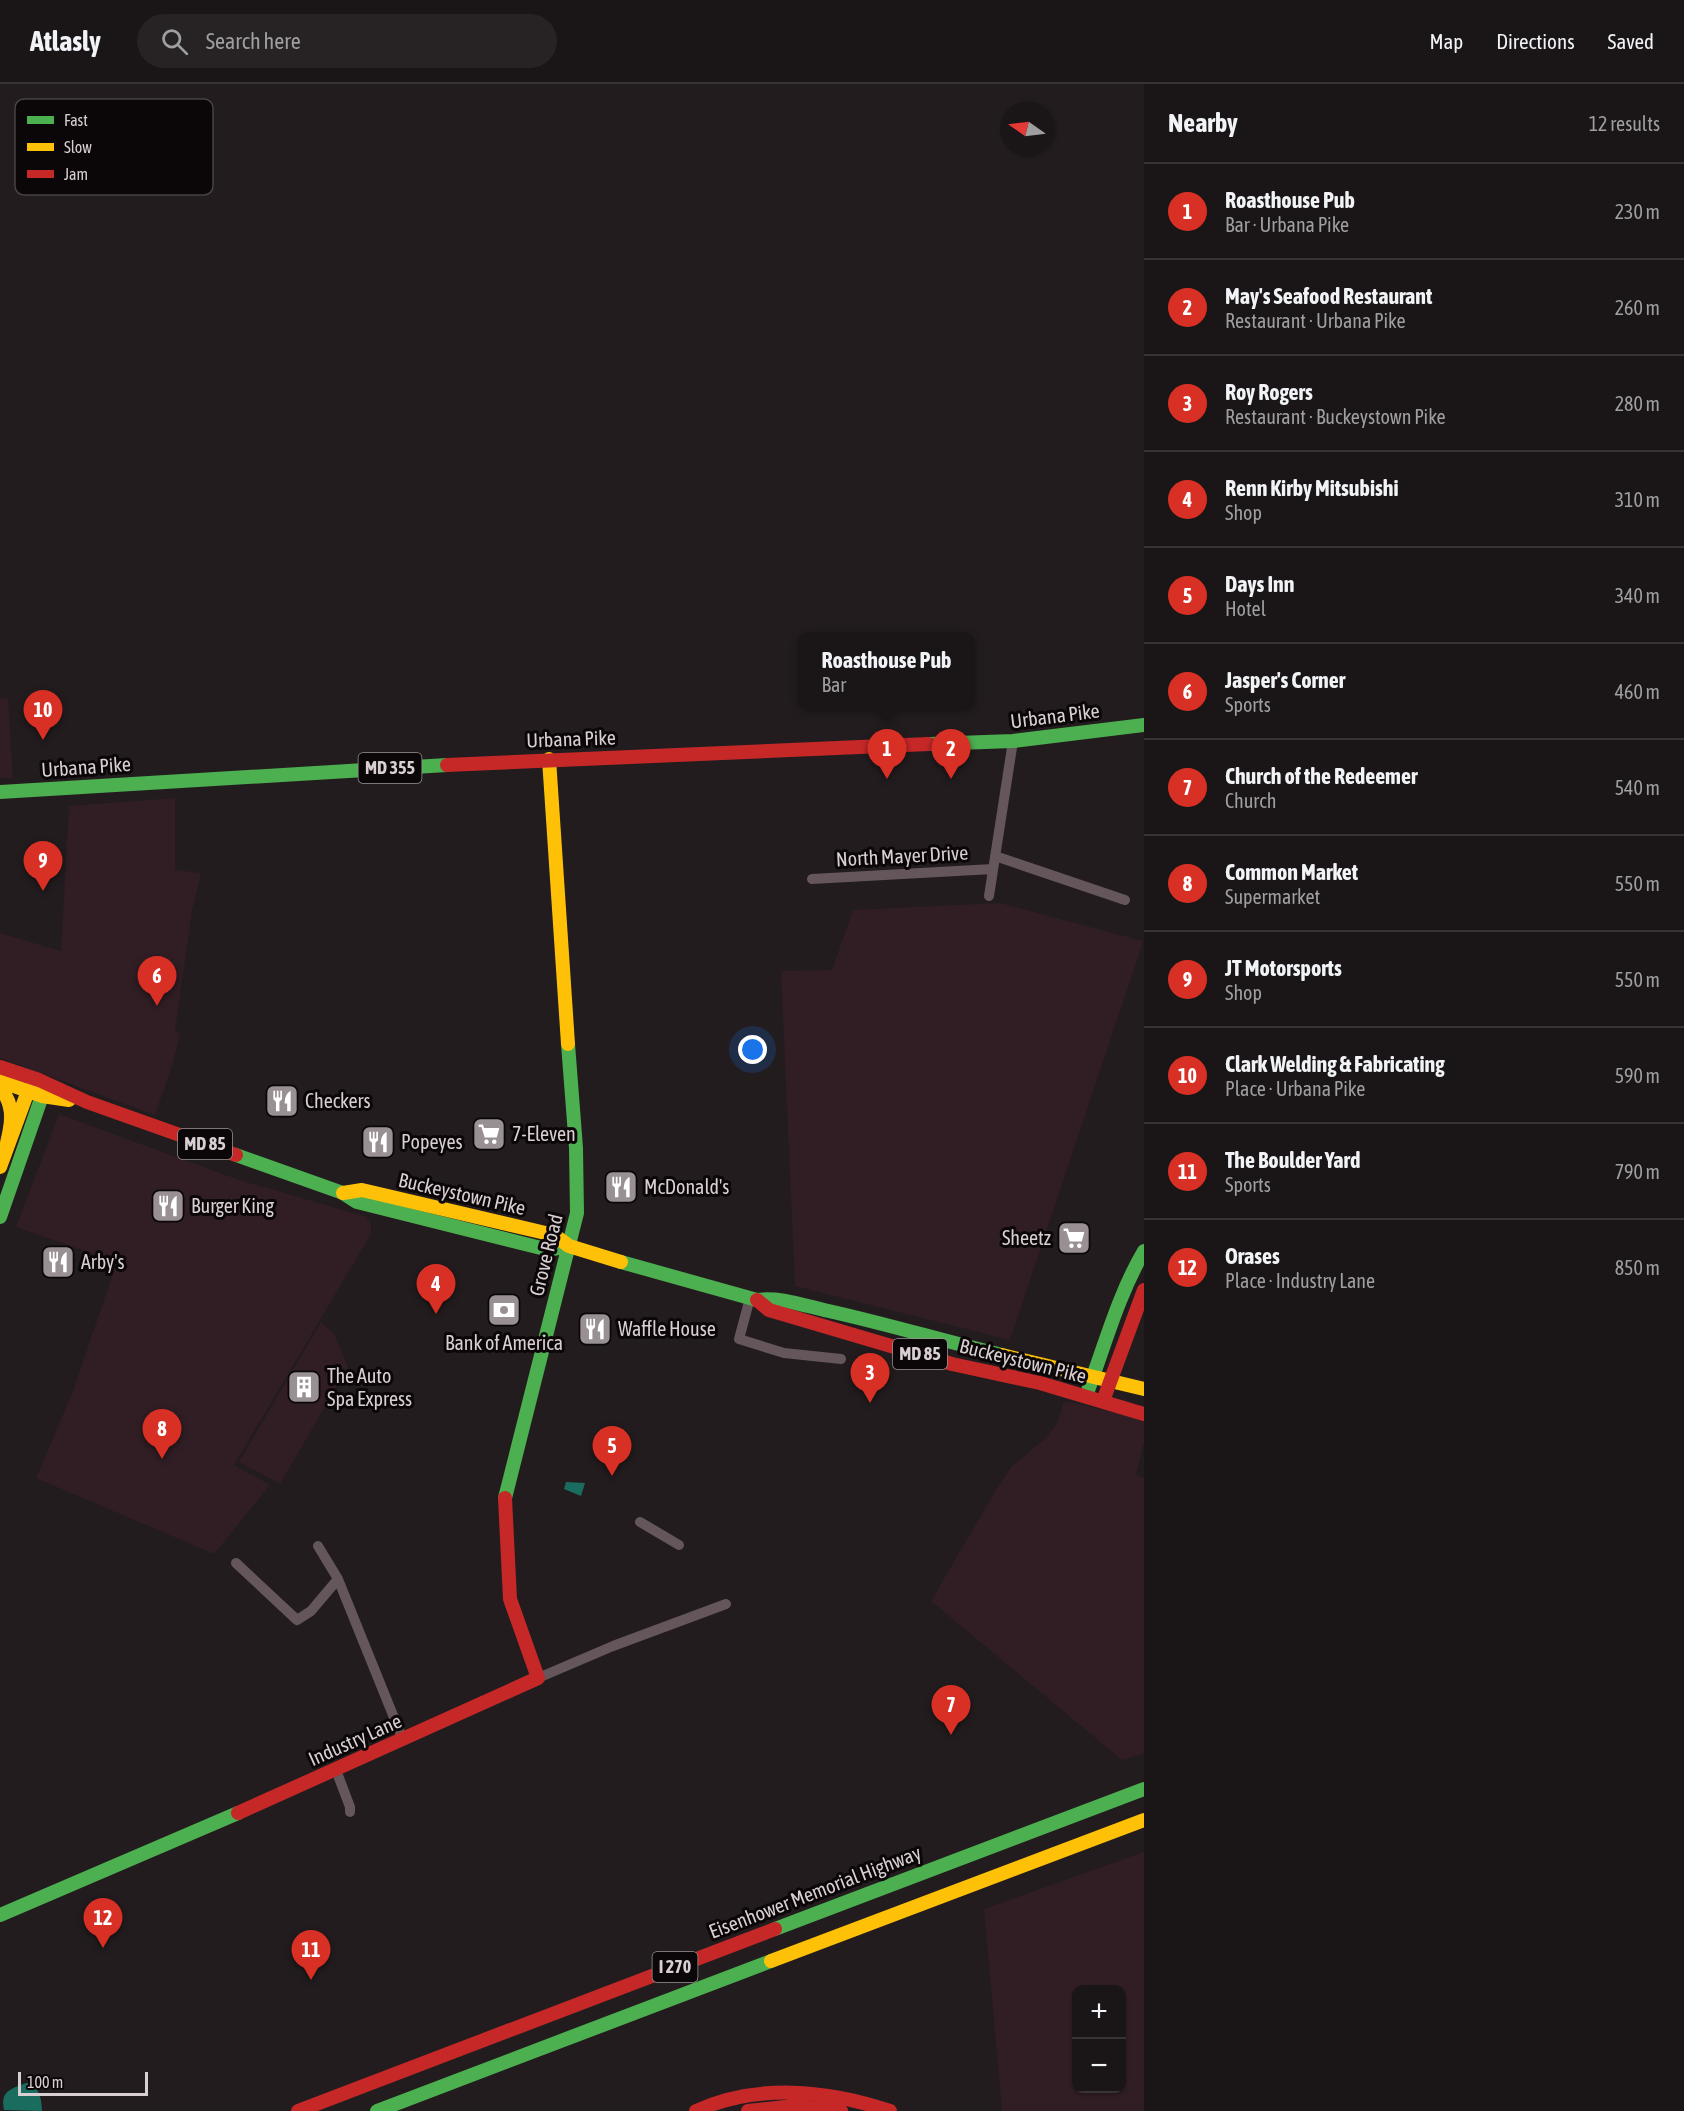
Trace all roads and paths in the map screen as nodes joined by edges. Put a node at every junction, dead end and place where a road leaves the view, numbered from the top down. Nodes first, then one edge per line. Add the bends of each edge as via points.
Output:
1 (1144, 725) edge
2 (1013, 741) junction
3 (549, 759) junction
4 (0, 792) edge
5 (995, 856) junction
6 (993, 869) junction
7 (812, 879) dead end
8 (989, 896) dead end
9 (1125, 900) dead end
10 (0, 1067) edge
11 (39, 1080) junction
12 (0, 1081) edge
13 (0, 1088) edge
14 (28, 1091) junction
15 (42, 1096) junction
16 (87, 1102) junction
17 (2, 1161) edge
18 (0, 1217) edge
19 (569, 1246) junction
20 (1144, 1251) edge
21 (1144, 1290) edge
22 (754, 1299) junction
23 (841, 1359) dead end
24 (1093, 1376) junction
25 (1110, 1380) junction
26 (1144, 1389) edge
27 (1086, 1396) junction
28 (1103, 1401) junction
29 (1144, 1414) edge
30 (640, 1522) dead end
31 (679, 1545) dead end
32 (318, 1546) dead end
33 (236, 1563) dead end
34 (338, 1579) junction
35 (726, 1604) dead end
36 (538, 1678) junction
37 (403, 1740) junction
38 (336, 1770) junction
39 (1144, 1789) edge
40 (350, 1812) dead end
41 (1144, 1820) edge
42 (0, 1915) edge
43 (333, 2097) junction
44 (287, 2111) edge
45 (298, 2111) edge
46 (377, 2111) edge
47 (696, 2111) edge
48 (748, 2111) edge
49 (841, 2111) edge
50 (890, 2111) edge

1 - 2 main road, Urbana Pike / MD 355
2 - 3 main road, Urbana Pike / MD 355
2 - 5 street
3 - 4 main road, Urbana Pike / MD 355
3 - 19 main road, Grove Road via 576,1155 577,1213
5 - 6 street
5 - 9 street
6 - 7 street, North Mayer Drive
6 - 8 street
10 - 11 main road, Buckeystown Pike / MD 85
11 - 14 main road
11 - 15 main road
11 - 16 main road, Buckeystown Pike / MD 85
12 - 14 main road, Buckeystown Pike / MD 85
13 - 17 main road via 7,1094 13,1111
14 - 15 main road, Buckeystown Pike / MD 85
14 - 17 main road
15 - 16 main road, Buckeystown Pike / MD 85
15 - 18 main road
16 - 19 main road, Buckeystown Pike / MD 85 via 343,1193 362,1190 554,1235
19 - 22 main road, Buckeystown Pike / MD 85
19 - 36 main road, Grove Road via 506,1497 510,1599
20 - 24 main road
21 - 25 main road
22 - 23 street via 740,1339 784,1353
22 - 24 main road, Buckeystown Pike / MD 85 via 772,1298 854,1316
22 - 27 main road, Buckeystown Pike / MD 85 via 769,1310 952,1364
24 - 25 main road, Buckeystown Pike / MD 85
24 - 27 main road
25 - 26 main road, Buckeystown Pike / MD 85
25 - 28 main road
27 - 28 main road, Buckeystown Pike / MD 85
28 - 29 main road, Buckeystown Pike / MD 85
30 - 31 street
32 - 34 street
33 - 34 street via 297,1620 311,1611
34 - 37 street
35 - 36 street, Industry Lane
36 - 37 main road, Industry Lane
37 - 38 main road, Industry Lane
38 - 40 street
38 - 42 main road, Industry Lane
39 - 43 main road, Eisenhower Memorial Highway / I 270
41 - 46 main road, I 270
43 - 44 main road
43 - 45 main road
47 - 50 main road via 743,2097 795,2091 835,2094
48 - 49 main road via 795,2105

